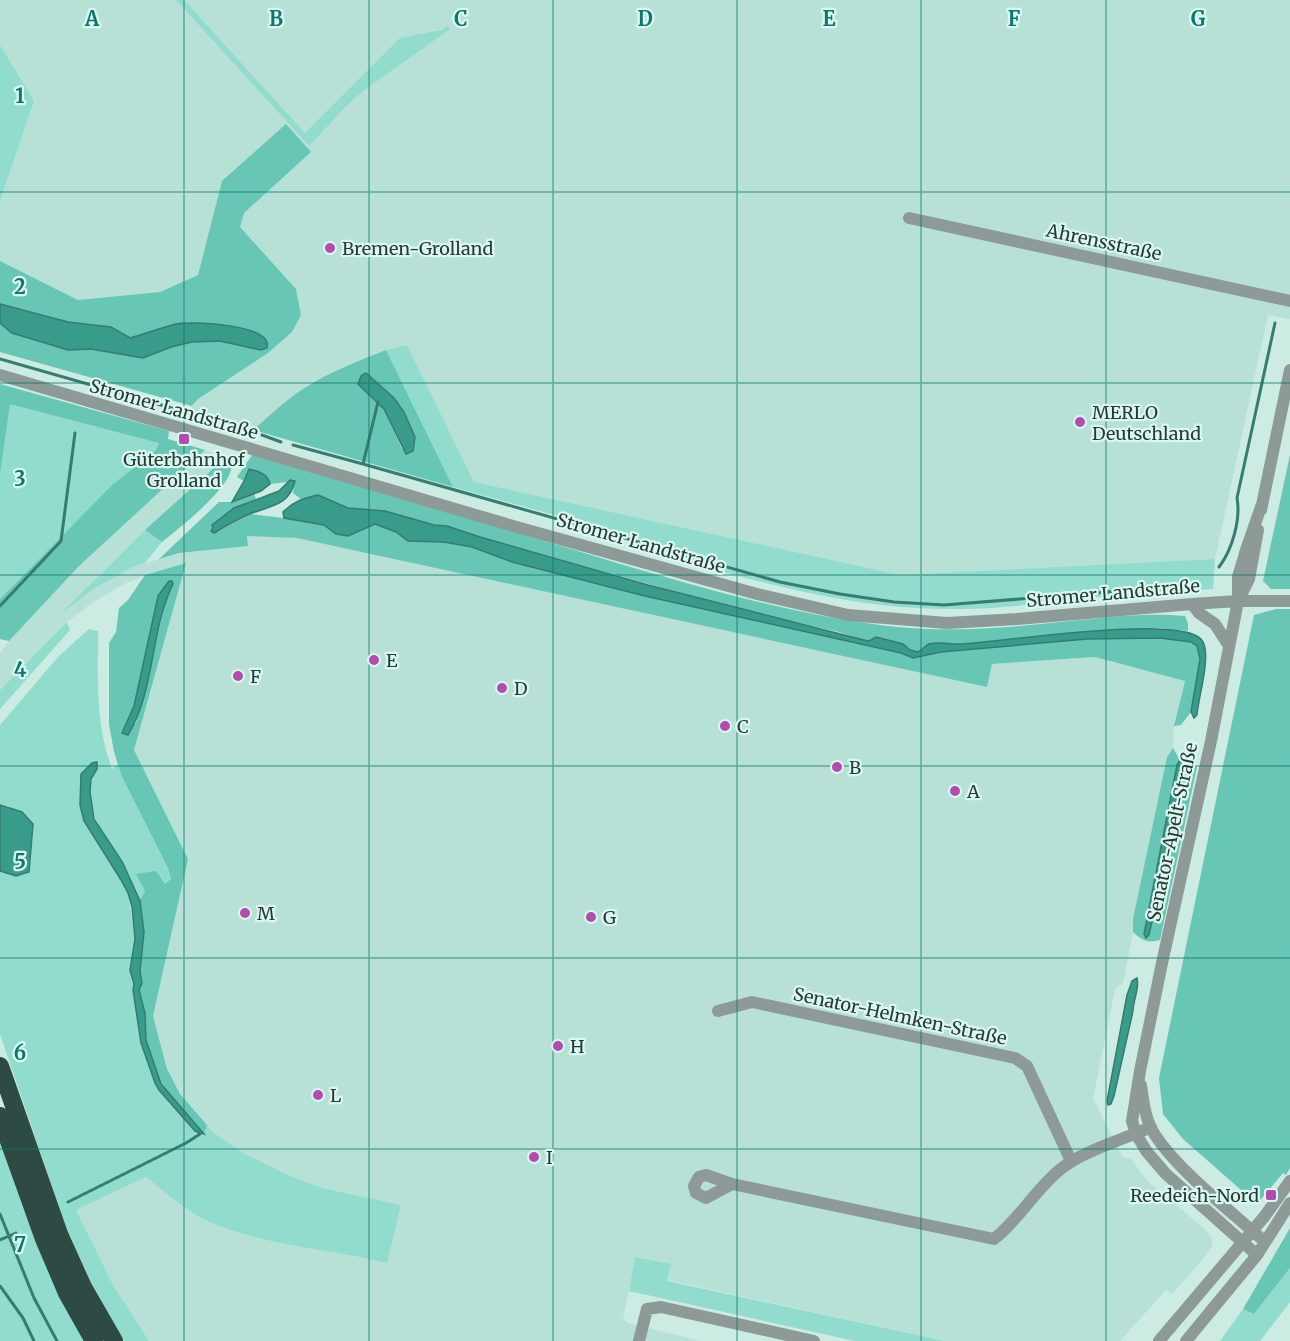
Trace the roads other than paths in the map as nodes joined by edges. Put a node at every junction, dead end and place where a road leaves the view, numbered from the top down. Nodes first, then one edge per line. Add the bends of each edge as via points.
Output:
1 (909, 218) dead end
2 (1290, 301) edge
3 (1290, 370) edge
4 (0, 375) edge
5 (1238, 601) junction
6 (1290, 601) edge
7 (1192, 604) junction
8 (1229, 646) junction
9 (718, 1011) dead end
10 (0, 1066) edge
11 (1140, 1071) junction
12 (0, 1116) edge
13 (1151, 1128) junction
14 (1136, 1134) junction
15 (1071, 1161) junction
16 (1290, 1181) edge
17 (732, 1184) dead end
18 (1290, 1203) edge
19 (1252, 1230) junction
20 (1265, 1242) junction
21 (1242, 1243) junction
22 (1257, 1255) junction
23 (93, 1341) edge
24 (114, 1341) edge
25 (639, 1341) edge
26 (814, 1341) edge
27 (1159, 1341) edge
28 (1186, 1341) edge

1 - 2 street, Ahrensstraße
3 - 5 street, Senator-Apelt-Straße via 1249,579
4 - 7 street, Stromer Landstraße via 513,526 757,594 848,615 947,623
5 - 6 street, Stromer Landstraße
5 - 7 street, Stromer Landstraße
5 - 8 street, Senator-Apelt-Straße
7 - 8 street via 1215,624
8 - 11 street, Senator-Apelt-Straße
9 - 15 street, Senator-Helmken-Straße via 752,1002 1014,1058 1027,1066
10 - 24 highway via 59,1234
11 - 13 street, Senator-Apelt-Straße
11 - 14 street, Senator-Apelt-Straße via 1132,1121
12 - 23 highway via 44,1239
13 - 14 street
13 - 19 street, Senator-Apelt-Straße via 1182,1166
14 - 15 street
14 - 21 street via 1166,1174
15 - 17 street via 994,1239
16 - 19 street
18 - 20 street
19 - 20 street, Senator-Apelt-Straße
19 - 21 street
20 - 22 street
21 - 22 street
21 - 27 street
22 - 28 street
25 - 26 street via 647,1309 661,1307

